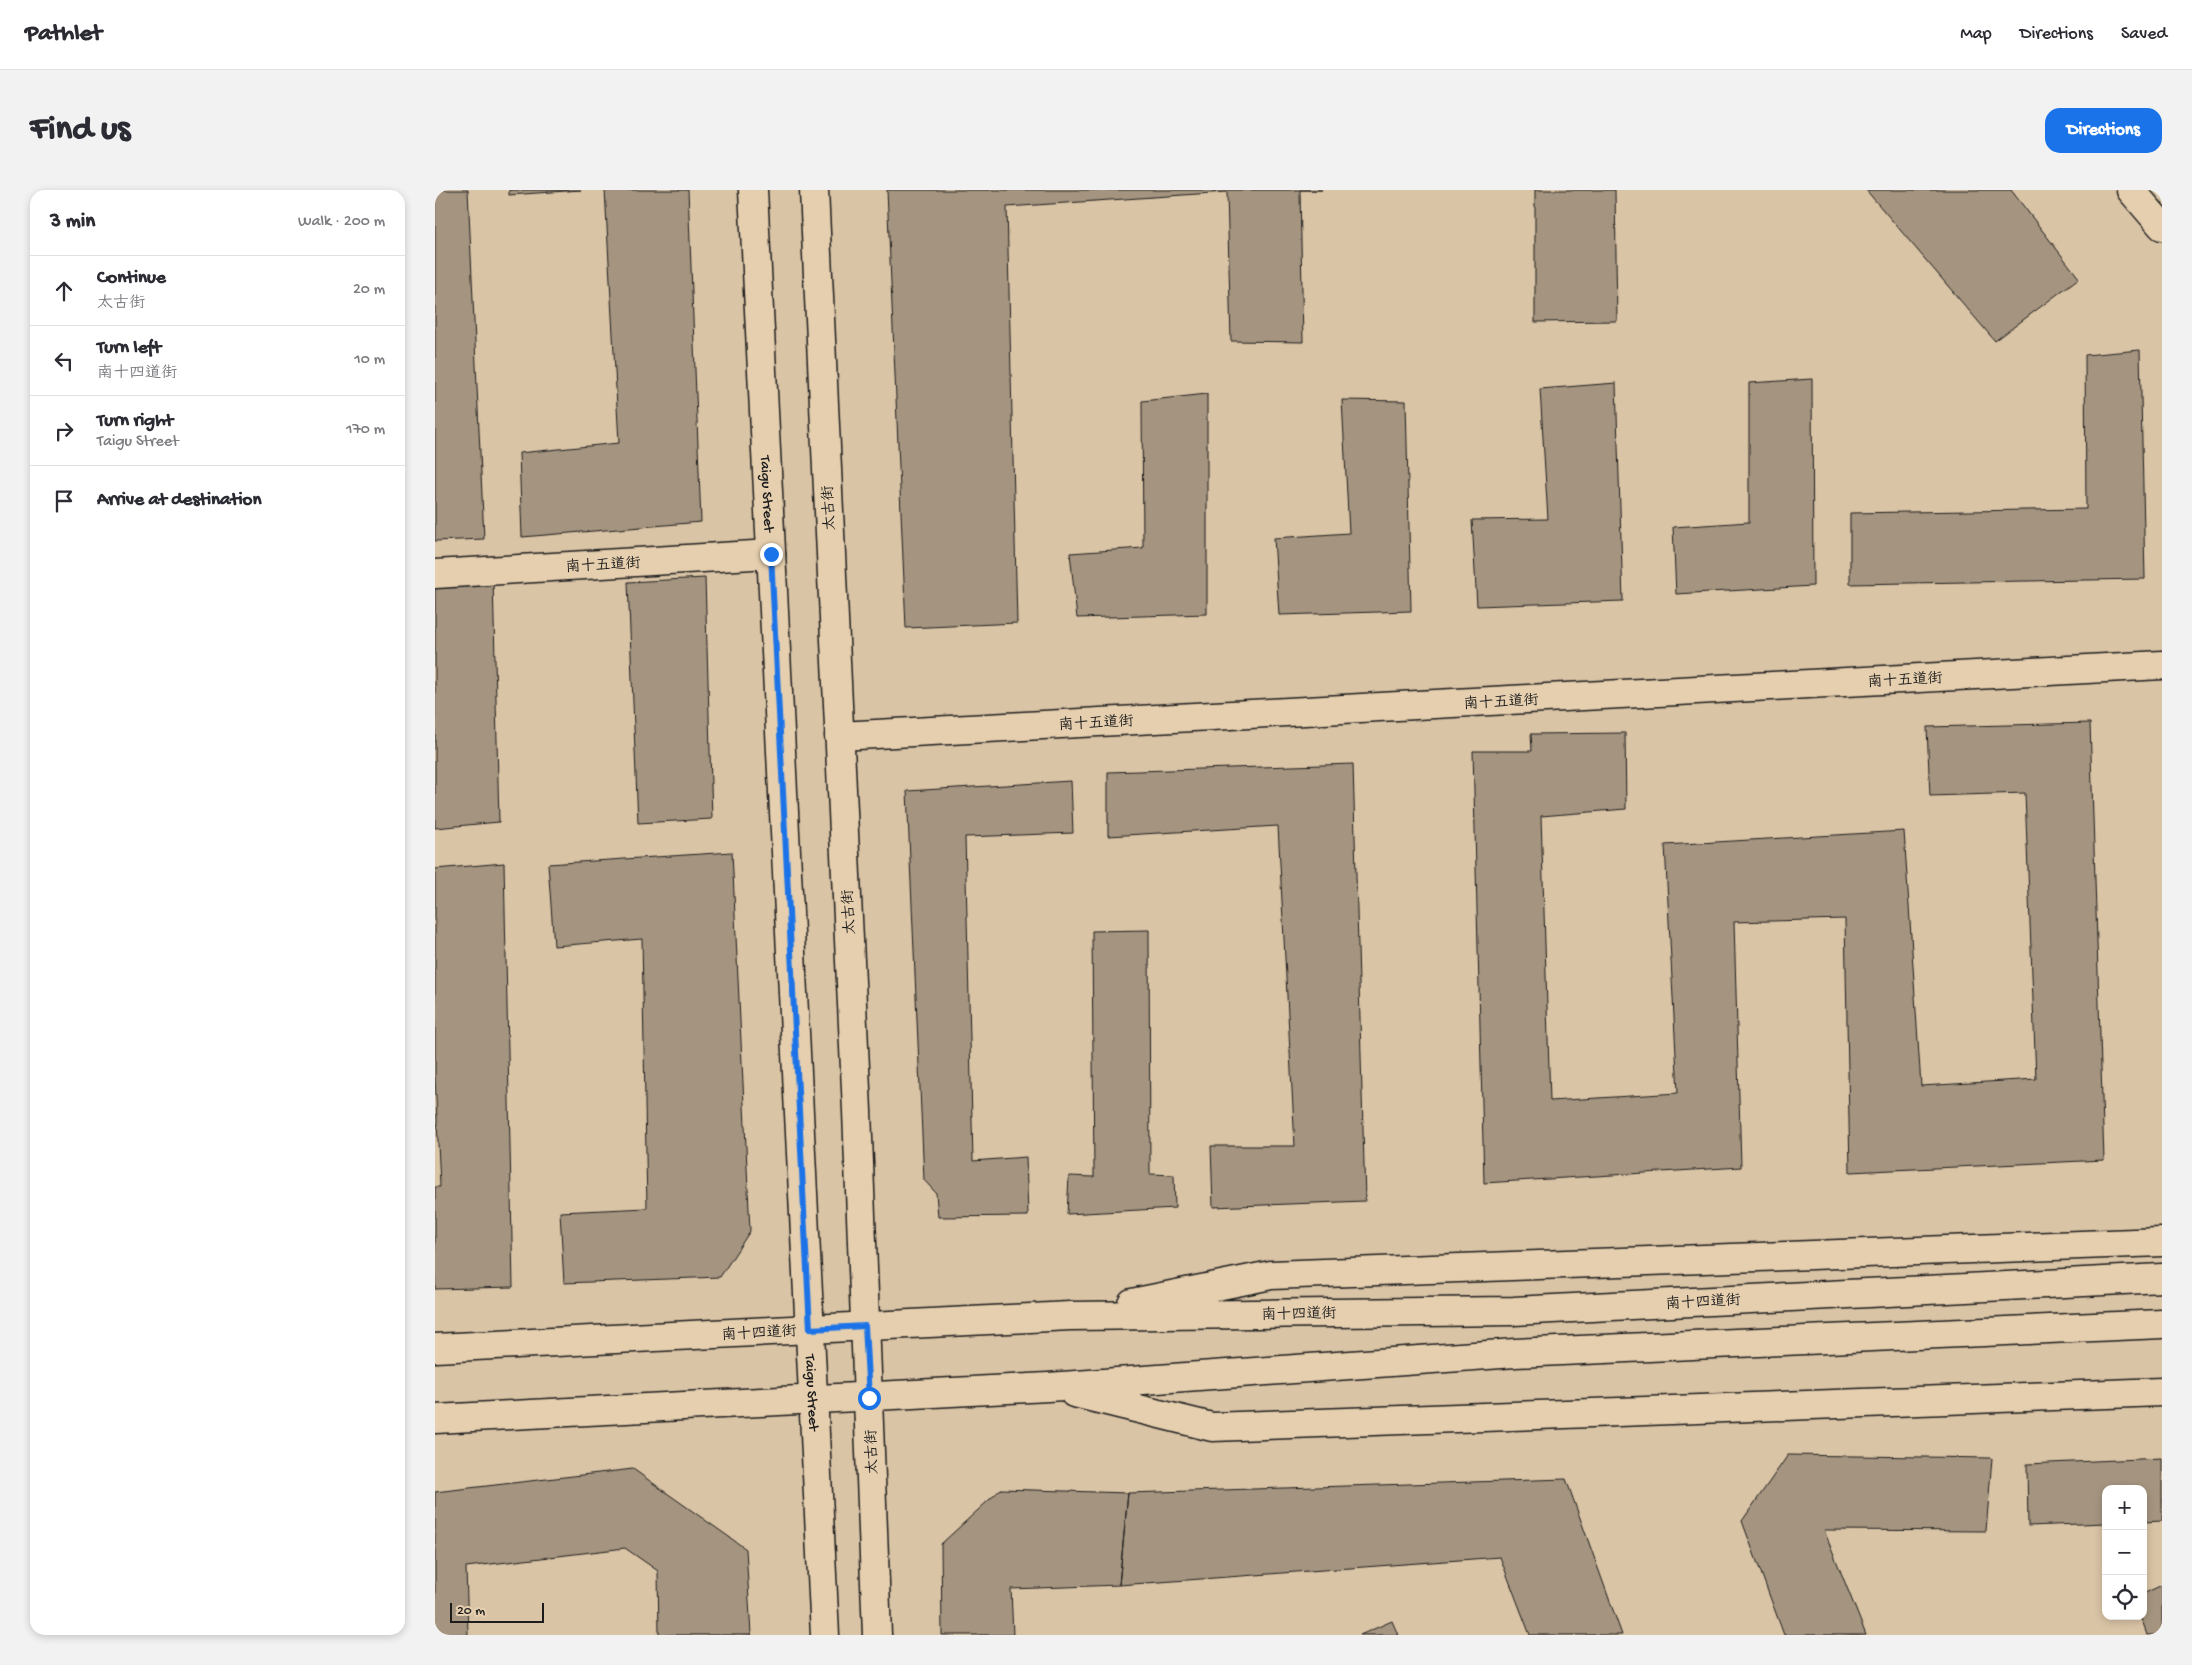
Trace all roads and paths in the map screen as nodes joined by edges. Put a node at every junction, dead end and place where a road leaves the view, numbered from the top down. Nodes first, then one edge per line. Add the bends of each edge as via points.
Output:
1 (753, 190) edge
2 (813, 190) edge
3 (2131, 190) edge
4 (2162, 226) edge
5 (771, 554) junction
6 (435, 574) edge
7 (2162, 666) edge
8 (839, 736) junction
9 (2162, 1242) edge
10 (2162, 1278) edge
11 (1070, 1316) junction
12 (2162, 1324) edge
13 (865, 1326) junction
14 (810, 1329) junction
15 (435, 1348) edge
16 (1048, 1387) junction
17 (2162, 1392) edge
18 (869, 1398) junction
19 (813, 1400) junction
20 (435, 1420) edge
21 (825, 1635) edge
22 (877, 1635) edge

1 - 5 main road, Taigu Street
2 - 8 main road, 太古街
3 - 4 main road
5 - 6 main road, 南十五道街
5 - 14 main road, Taigu Street
7 - 8 main road, 南十五道街
8 - 13 main road, 太古街
9 - 11 main road via 1271,1275
10 - 11 main road, 南十四道街 via 1514,1311
11 - 13 main road, 南十四道街
12 - 16 main road via 1515,1353
13 - 14 main road, 南十四道街
13 - 18 main road, 太古街
14 - 15 main road, 南十四道街
14 - 19 main road, Taigu Street
16 - 17 main road via 1212,1427
16 - 18 main road
18 - 19 main road
18 - 22 main road, 太古街
19 - 20 main road
19 - 21 main road, Taigu Street

